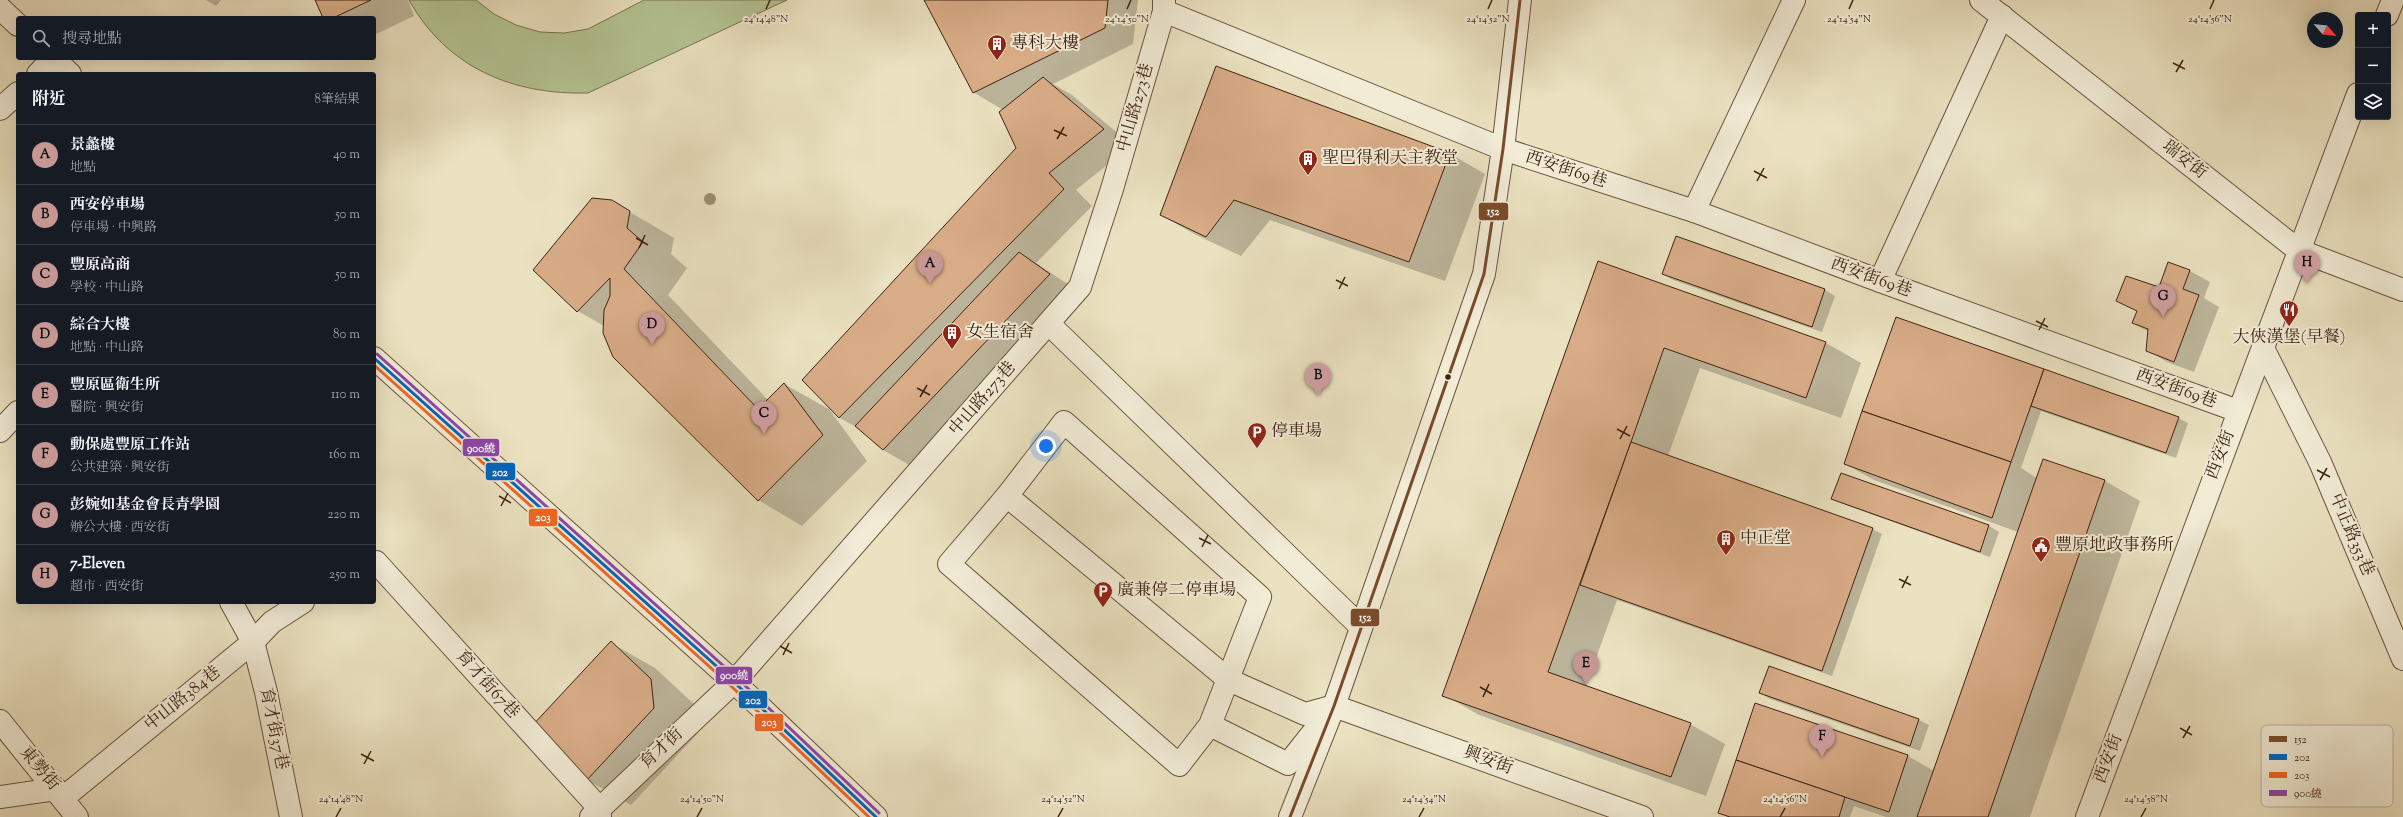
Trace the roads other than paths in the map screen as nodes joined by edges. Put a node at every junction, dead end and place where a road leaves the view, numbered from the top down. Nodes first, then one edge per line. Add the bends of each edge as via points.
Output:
1 (1520, 0) edge
2 (1794, 0) edge
3 (1982, 0) edge
4 (2392, 0) edge
5 (1164, 6) edge
6 (0, 8) edge
7 (2388, 12) edge
8 (2002, 16) junction
9 (16, 23) edge
10 (51, 60) edge
11 (55, 60) edge
12 (40, 72) edge
13 (68, 72) edge
14 (16, 95) edge
15 (2355, 102) edge
16 (0, 109) edge
17 (1503, 150) junction
18 (1694, 211) junction
19 (2298, 250) junction
20 (1880, 281) junction
21 (2403, 290) edge
22 (1049, 324) junction
23 (2263, 348) junction
24 (376, 360) edge
25 (2238, 411) junction
26 (16, 414) edge
27 (0, 431) edge
28 (1007, 496) junction
29 (376, 562) edge
30 (232, 604) edge
31 (300, 604) edge
32 (1361, 627) junction
33 (253, 642) junction
34 (2403, 659) edge
35 (1229, 680) junction
36 (734, 682) junction
37 (1334, 706) junction
38 (0, 721) edge
39 (1210, 725) junction
40 (60, 793) junction
41 (0, 797) edge
42 (597, 814) edge
43 (77, 817) edge
44 (290, 817) edge
45 (876, 817) edge
46 (1290, 817) edge
47 (1642, 817) edge
48 (2087, 817) edge

1 - 17 street
2 - 18 street
3 - 8 street, 瑞安街
4 - 7 street
5 - 17 street, 西安街69巷
5 - 22 street, 中山路273巷 via 1112,189 1080,287
6 - 9 street
8 - 19 street, 瑞安街
8 - 20 street
10 - 12 street
11 - 13 street
14 - 16 street
15 - 19 street, 西安街
17 - 18 street, 西安街69巷
17 - 32 street via 1484,274
18 - 20 street, 西安街69巷
19 - 21 street, 瑞安街
19 - 23 street, 西安街
20 - 25 street, 西安街69巷
22 - 32 street
22 - 36 street, 中山路273巷
23 - 25 street, 西安街
23 - 34 street, 中正路353巷 via 2320,462
24 - 36 street
25 - 48 street, 西安街
26 - 27 street
28 - 35 street
28 - 35 street via 1064,422 1260,597
28 - 39 street via 949,564 1179,765
29 - 42 street, 育才街67巷
30 - 33 street, 育才街37巷
31 - 33 street, 中山路384巷 via 272,622
32 - 37 street
33 - 40 street, 中山路384巷
33 - 44 street, 育才街37巷 via 266,692
35 - 37 street via 1305,714
35 - 39 street
36 - 42 street, 育才街
36 - 45 street
37 - 39 street via 1288,764
37 - 46 street
37 - 47 street, 興安街
38 - 40 street, 東勢街
40 - 41 street
40 - 43 street, 東勢街

